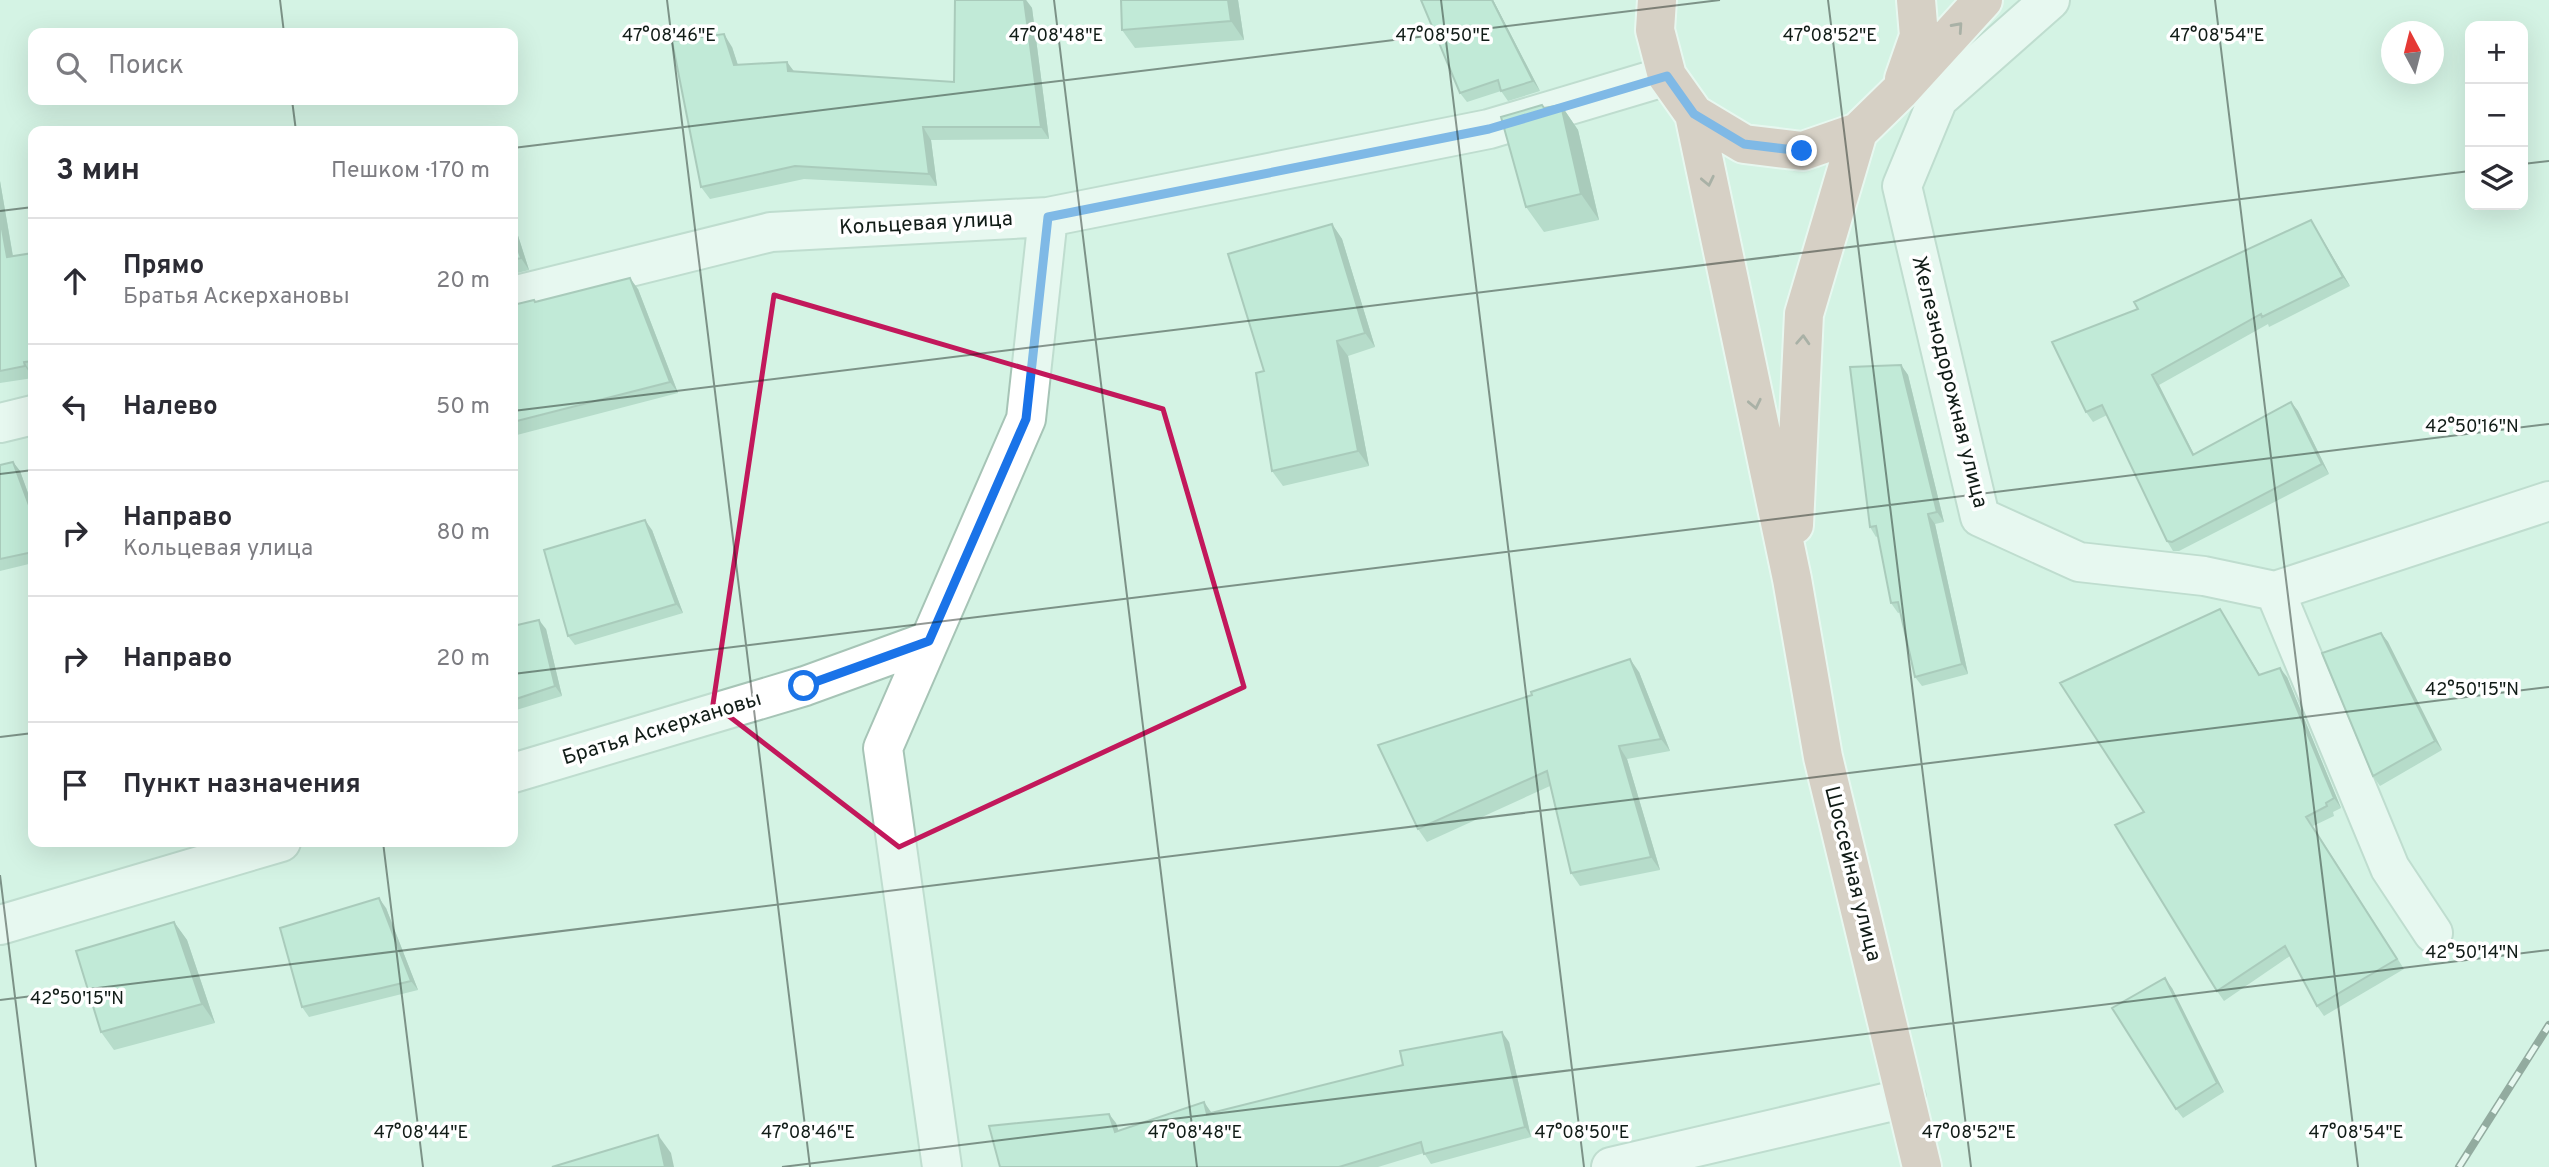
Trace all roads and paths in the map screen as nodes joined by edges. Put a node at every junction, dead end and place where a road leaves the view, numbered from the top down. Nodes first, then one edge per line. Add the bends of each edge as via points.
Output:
1 (1657, 0) edge
2 (1916, 0) edge
3 (1983, 0) edge
4 (2050, 0) edge
5 (1667, 76) junction
6 (1900, 91) junction
7 (1694, 114) junction
8 (1858, 132) junction
9 (1048, 217) junction
10 (518, 295) edge
11 (28, 416) edge
12 (0, 423) edge
13 (2549, 501) edge
14 (1792, 579) junction
15 (2275, 591) junction
16 (929, 641) junction
17 (518, 772) edge
18 (264, 847) edge
19 (0, 925) edge
20 (2433, 933) dead end
21 (1906, 1098) junction
22 (942, 1167) edge
23 (1611, 1167) edge
24 (1922, 1167) edge

1 - 5 main road via 1655,30
2 - 6 main road via 1919,36
6 -> 3 main road
4 - 15 street, Железнодорожная улица via 1938,99 1902,186 1980,517 2079,562 2204,576
5 - 7 main road
5 - 9 street, Кольцевая улица via 1489,129
6 - 8 main road
7 - 8 main road via 1744,144 1802,151
7 -> 14 main road
14 -> 8 main road via 1804,314
9 - 10 street, Кольцевая улица via 771,232
9 - 16 street via 1026,419
11 - 12 street
13 - 15 street
14 - 21 main road, Шоссейная улица via 1823,757
15 - 20 street via 2390,869
16 - 17 street, Братья Аскерхановы via 804,686
16 - 22 street via 883,748
18 - 19 street
21 - 23 street
21 - 24 main road, Шоссейная улица

